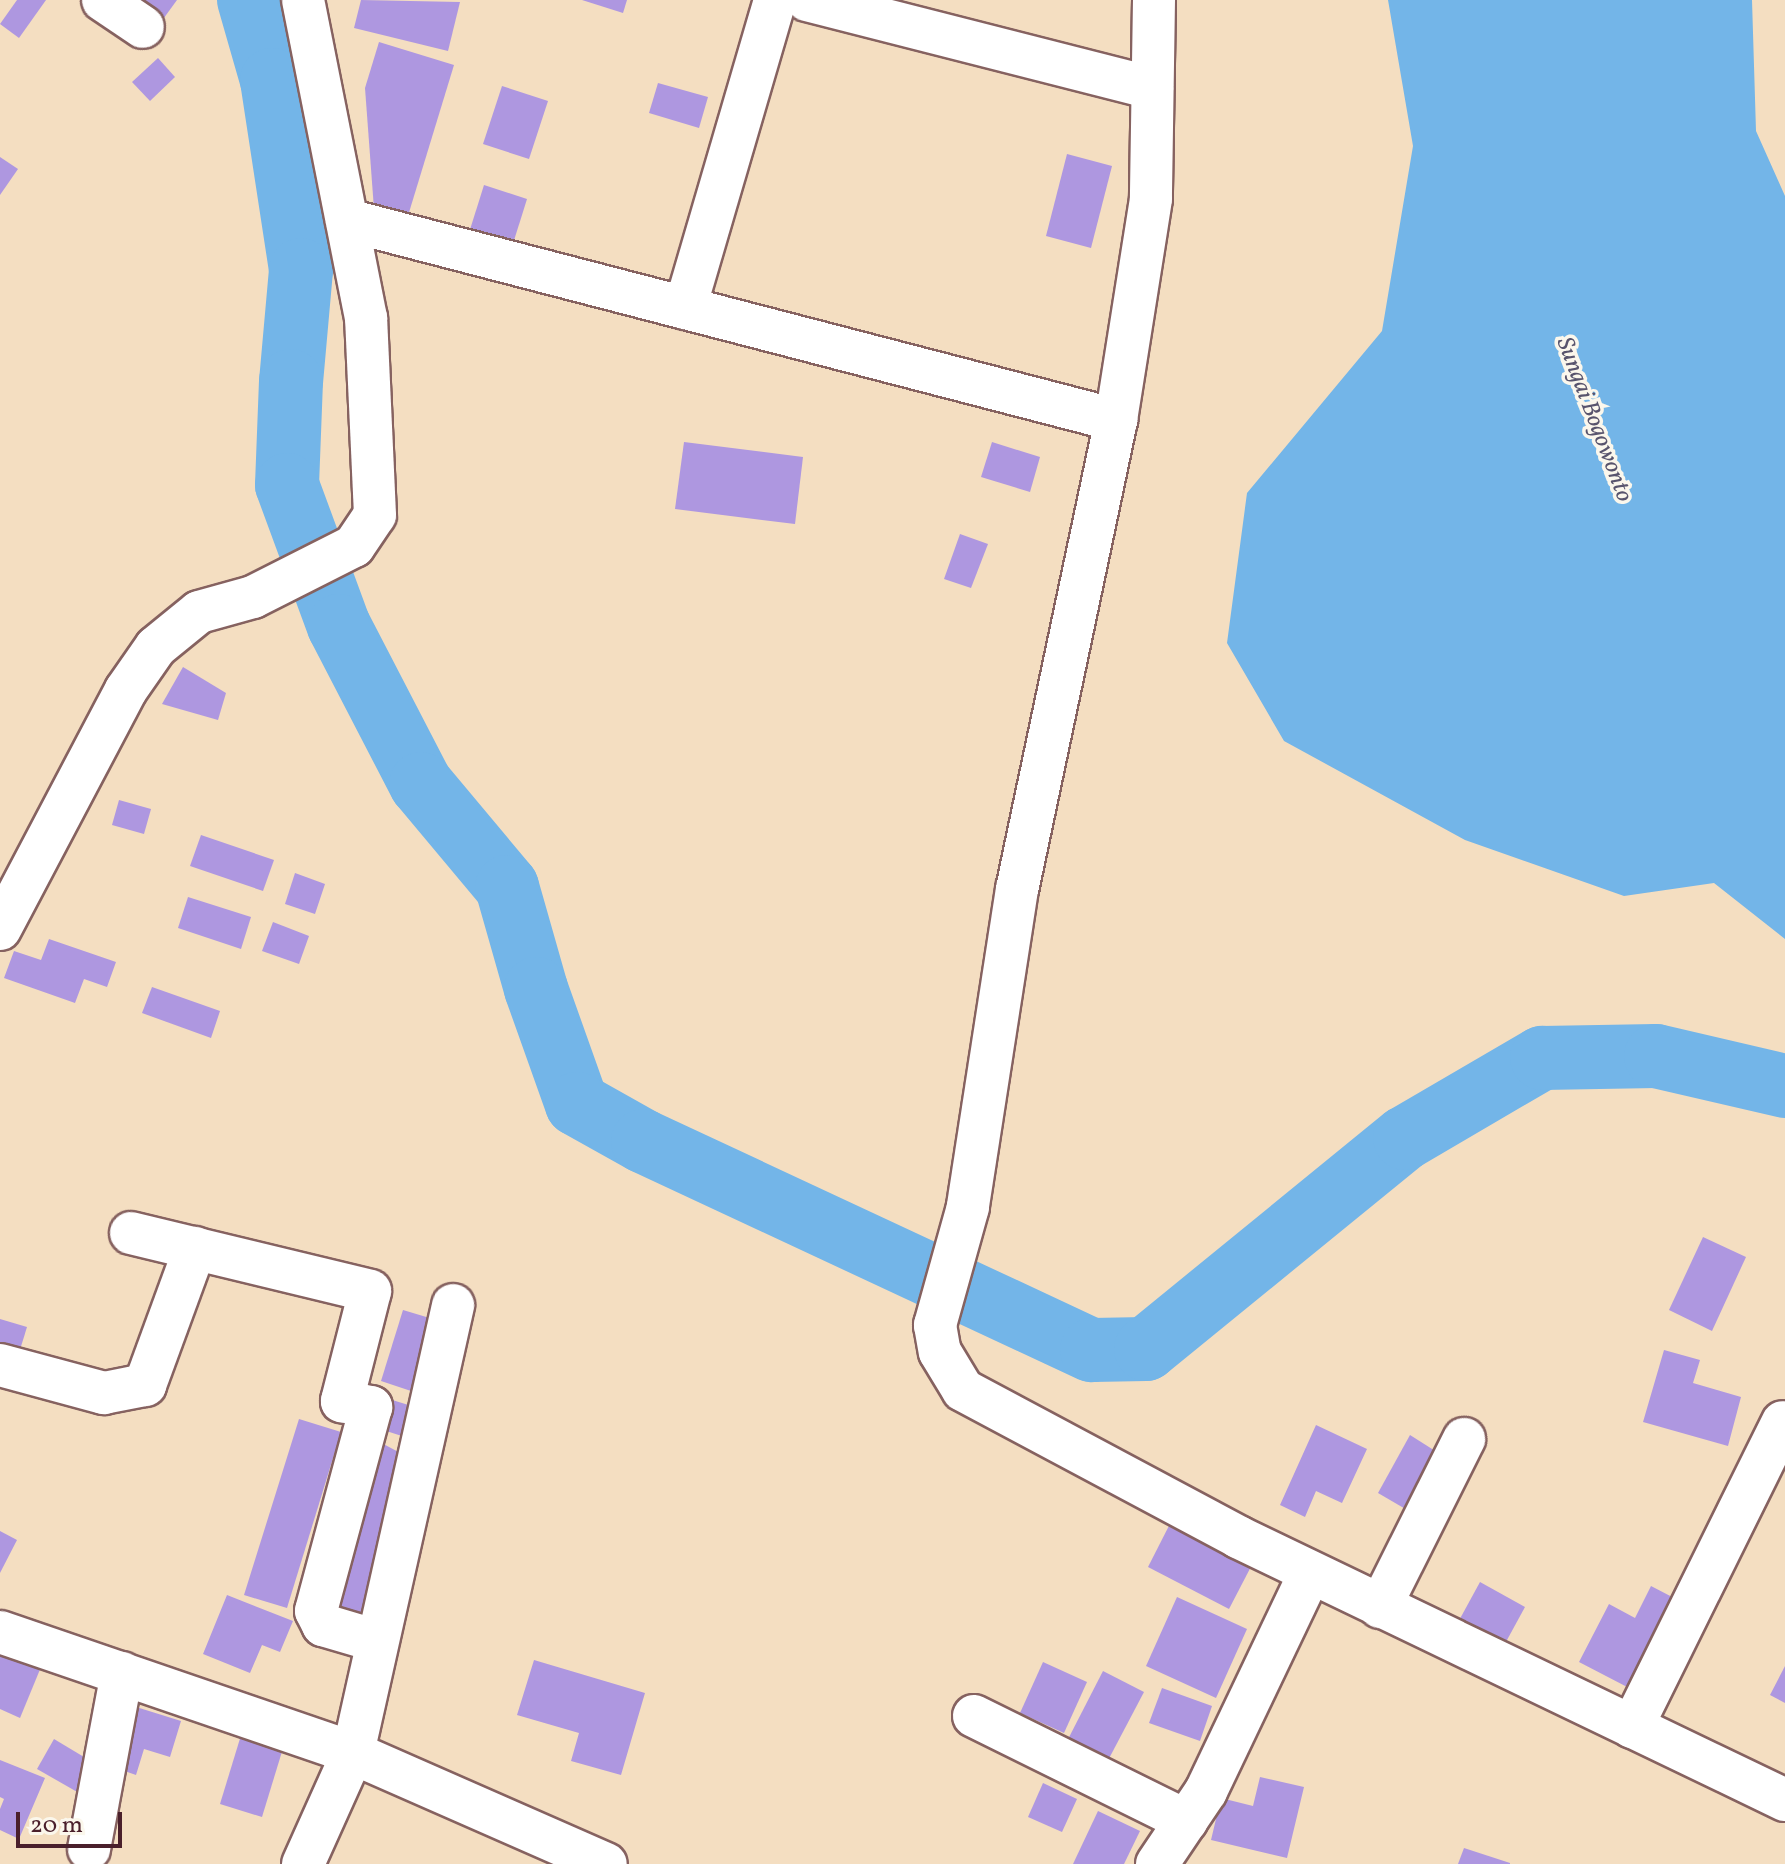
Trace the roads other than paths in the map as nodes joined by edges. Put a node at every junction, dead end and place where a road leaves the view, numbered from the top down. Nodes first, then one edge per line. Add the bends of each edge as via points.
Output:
1 (103, 0) edge
2 (303, 0) edge
3 (775, 0) edge
4 (807, 0) edge
5 (1154, 0) edge
6 (143, 27) dead end
7 (1152, 88) junction
8 (347, 220) junction
9 (685, 308) junction
10 (1116, 420) junction
11 (0, 929) edge
12 (131, 1233) dead end
13 (195, 1248) junction
14 (453, 1305) dead end
15 (0, 1365) edge
16 (1783, 1422) edge
17 (1464, 1439) dead end
18 (1310, 1573) junction
19 (1380, 1607) junction
20 (0, 1632) edge
21 (377, 1641) junction
22 (122, 1673) junction
23 (974, 1716) dead end
24 (1632, 1727) junction
25 (353, 1753) junction
26 (1785, 1800) edge
27 (1186, 1821) junction
28 (89, 1849) dead end
29 (303, 1864) edge
30 (606, 1864) edge
31 (1157, 1864) edge

1 - 6 street
2 - 8 street
3 - 9 street
4 - 7 street
5 - 7 street
7 - 10 street via 1151,199
8 - 9 street
8 - 11 street via 366,318 375,515 354,546 253,597 199,612 156,647 126,690
9 - 10 street
10 - 18 street via 1017,889 968,1207 935,1325 940,1352 963,1390
12 - 13 street
13 - 15 street via 145,1385 104,1393
13 - 21 street via 370,1291 342,1401 371,1407 316,1611 323,1625
14 - 21 street
16 - 24 street
17 - 19 street
18 - 19 street
18 - 27 street via 1206,1791
19 - 24 street
20 - 22 street
21 - 25 street
22 - 25 street
22 - 28 street
23 - 27 street
24 - 26 street
25 - 29 street
25 - 30 street
27 - 31 street

